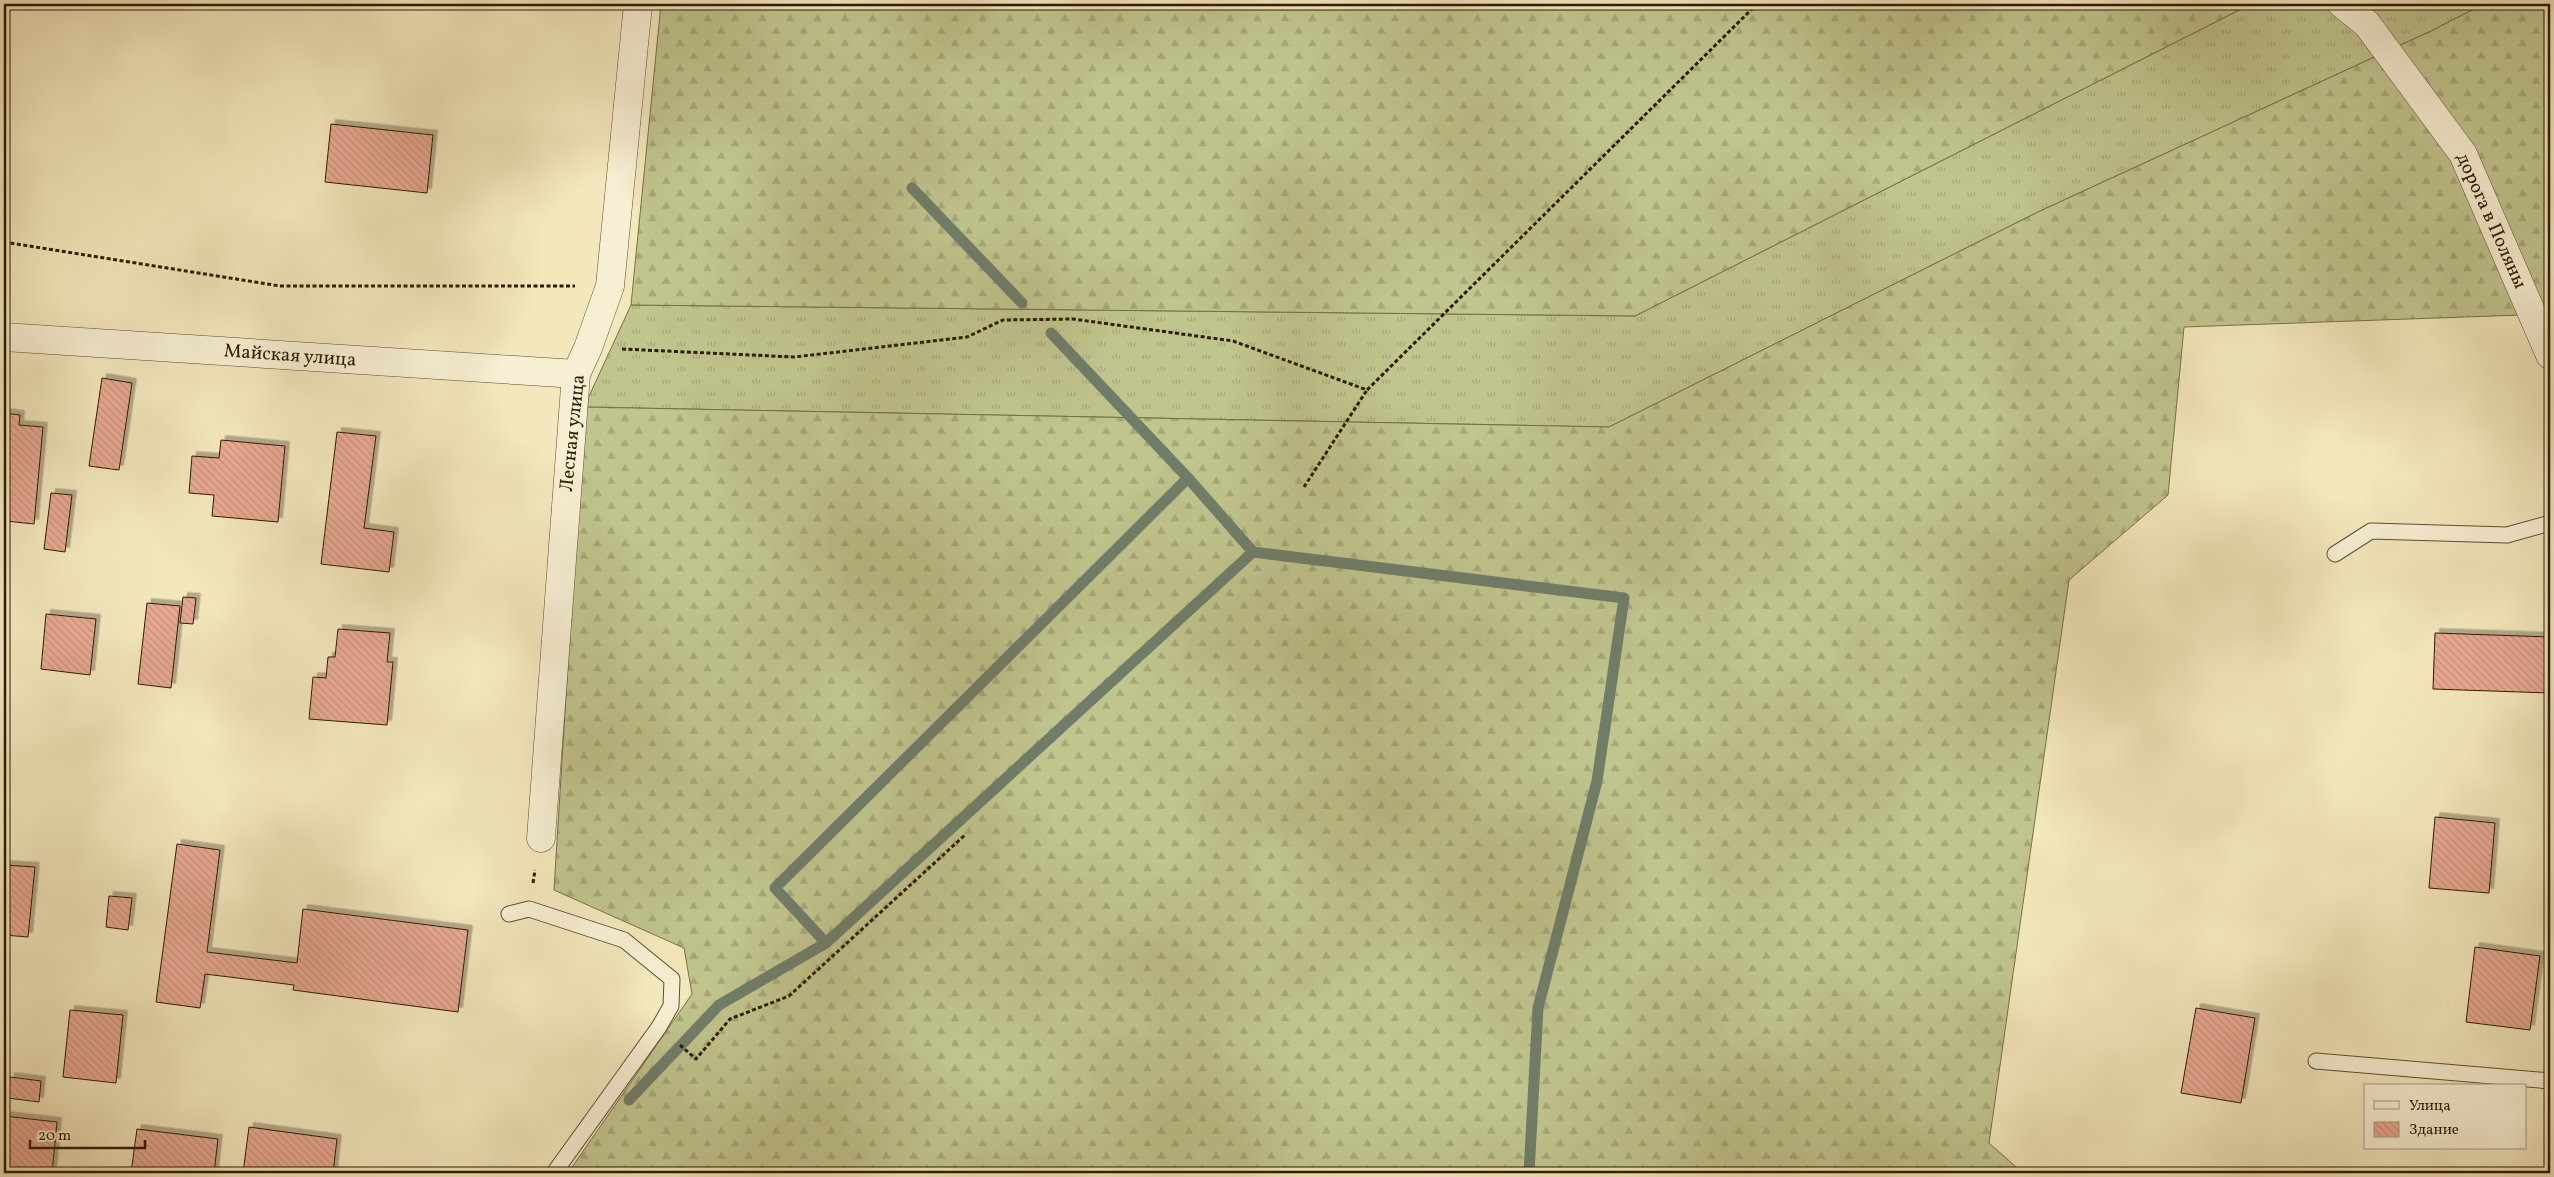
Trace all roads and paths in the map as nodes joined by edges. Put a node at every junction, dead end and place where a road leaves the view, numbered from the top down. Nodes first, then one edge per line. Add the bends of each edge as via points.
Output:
1 (638, 4) edge
2 (1757, 4) edge
3 (2342, 4) edge
4 (4, 242) edge
5 (610, 286) junction
6 (4, 337) edge
7 (588, 348) junction
8 (2550, 355) edge
9 (576, 374) junction
10 (1367, 390) junction
11 (1304, 487) dead end
12 (2550, 523) edge
13 (2335, 554) dead end
14 (965, 835) dead end
15 (541, 838) dead end
16 (509, 914) dead end
17 (691, 1055) dead end
18 (2316, 1061) dead end
19 (2550, 1082) edge
20 (554, 1173) edge

1 - 5 street, Лесная улица
2 - 10 path
3 - 8 street, дорога в Поляны via 2367,24 2463,154
4 - 5 path via 280,286
5 - 7 street, Лесная улица
6 - 9 street, Майская улица
7 - 9 street, Лесная улица
7 - 10 path via 794,357 967,337 1003,320 1073,319 1232,341
9 - 15 street, Лесная улица
10 - 11 path
12 - 13 lane via 2507,535 2371,531
14 - 17 path via 790,996 730,1019 696,1059
16 - 20 lane via 529,909 624,940 672,979 671,1006 659,1027
18 - 19 lane

